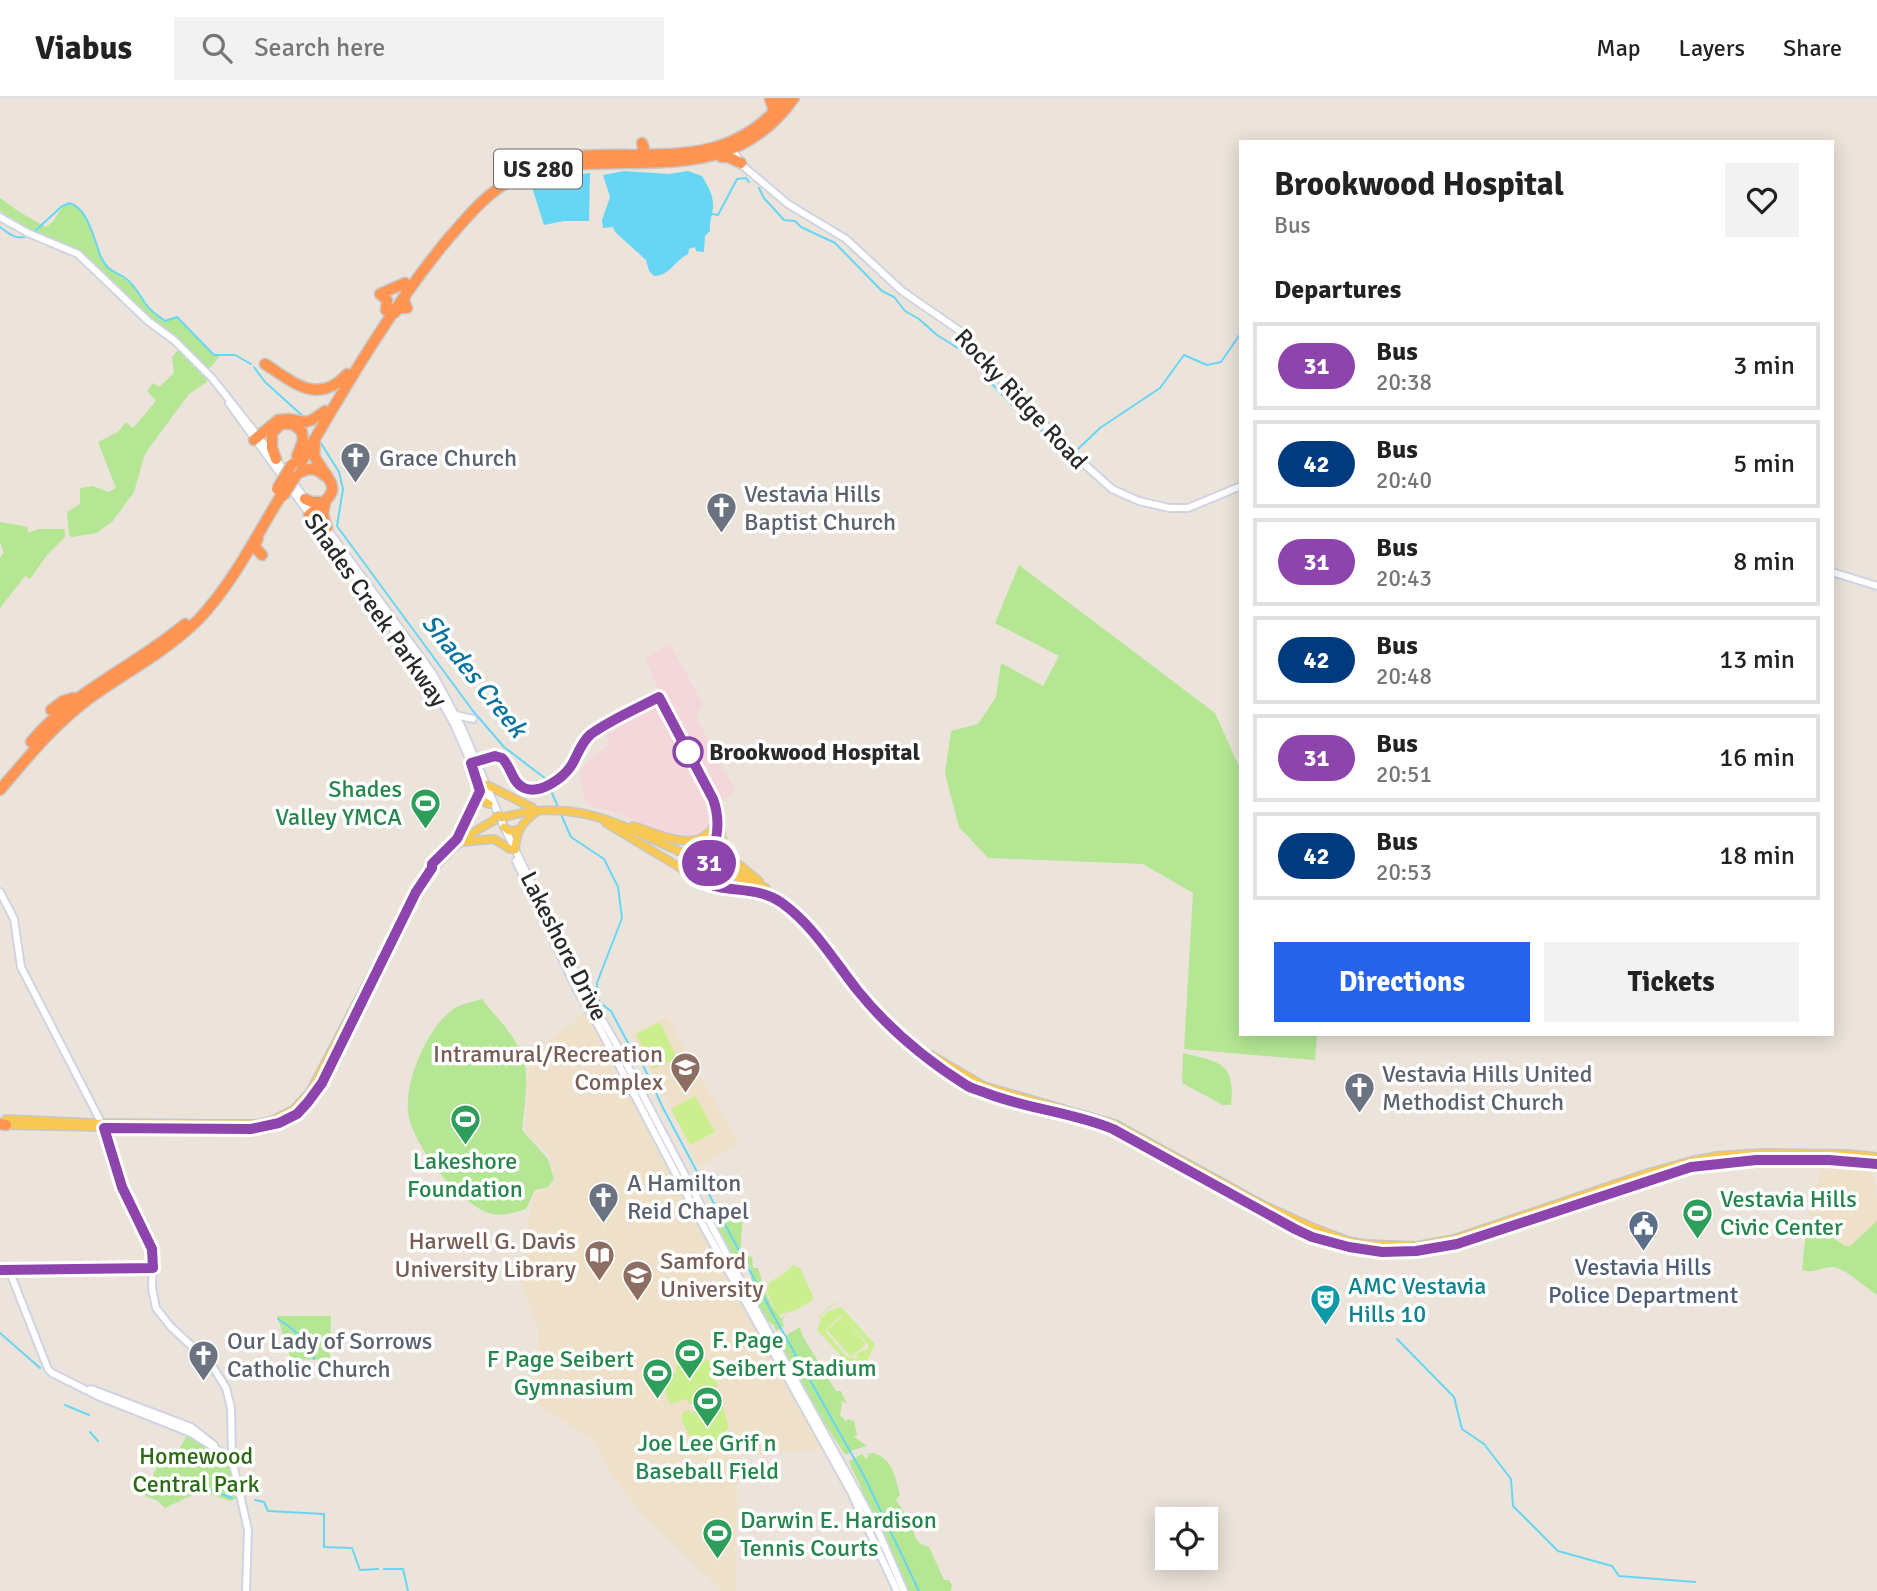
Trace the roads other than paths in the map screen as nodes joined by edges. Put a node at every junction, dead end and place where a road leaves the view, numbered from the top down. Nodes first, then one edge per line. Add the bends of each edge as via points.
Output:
1 (784, 98) edge
2 (794, 98) edge
3 (745, 144) junction
4 (731, 147) junction
5 (642, 151) junction
6 (679, 161) junction
7 (740, 162) junction
8 (558, 165) junction
9 (0, 217) edge
10 (405, 287) junction
11 (394, 299) junction
12 (386, 310) junction
13 (368, 353) junction
14 (265, 364) dead end
15 (351, 374) junction
16 (230, 401) junction
17 (325, 411) junction
18 (271, 428) junction
19 (320, 430) junction
20 (256, 435) junction
21 (276, 459) junction
22 (315, 465) junction
23 (295, 467) junction
24 (1239, 486) edge
25 (281, 493) junction
26 (305, 499) joint
27 (315, 509) junction
28 (327, 528) joint
29 (1834, 573) edge
30 (1877, 586) edge
31 (80, 695) junction
32 (51, 710) dead end
33 (456, 715) junction
34 (52, 726) junction
35 (467, 738) junction
36 (18, 767) junction
37 (2, 777) edge
38 (482, 785) junction
39 (0, 790) edge
40 (502, 794) junction
41 (0, 797) edge
42 (511, 799) junction
43 (490, 802) junction
44 (475, 804) junction
45 (539, 809) junction
46 (577, 811) junction
47 (513, 813) junction
48 (594, 816) junction
49 (468, 818) junction
50 (718, 818) dead end
51 (499, 821) junction
52 (632, 826) junction
53 (719, 827) dead end
54 (519, 828) junction
55 (476, 829) junction
56 (479, 839) junction
57 (494, 839) junction
58 (699, 841) junction
59 (457, 842) junction
60 (512, 850) junction
61 (726, 853) junction
62 (0, 892) edge
63 (771, 894) junction
64 (391, 940) junction
65 (393, 954) dead end
66 (602, 1025) junction
67 (1039, 1092) dead end
68 (1032, 1101) junction
69 (3, 1122) edge
70 (99, 1125) junction
71 (1738, 1154) junction
72 (1796, 1157) junction
73 (1877, 1157) edge
74 (1728, 1163) junction
75 (1877, 1164) edge
76 (1607, 1191) junction
77 (1441, 1234) dead end
78 (1454, 1239) junction
79 (0, 1270) edge
80 (232, 1445) junction
81 (220, 1451) junction
82 (232, 1459) junction
83 (246, 1591) edge
84 (897, 1591) edge
85 (904, 1591) edge

1 - 4 highway, US 280 via 772,115
2 - 3 highway, US 280 via 771,125
3 - 4 highway, US 280
3 - 7 highway via 737,152
4 - 5 highway, US 280 via 689,153
4 - 6 highway, US 280
4 - 7 main road, Rocky Ridge Road
5 - 8 highway
5 - 10 highway, US 280 via 554,159 508,174 477,196
6 - 7 highway via 724,156
6 - 8 highway, US 280
7 - 24 main road, Rocky Ridge Road via 788,204 846,239 902,291 960,331 1088,470 1112,489 1139,501 1188,508
8 - 10 highway, US 280 via 497,188 477,204
9 - 16 main road, Shades Creek Parkway via 78,254 175,341
10 - 11 highway, US 280
10 - 12 highway via 380,294 387,300
10 - 13 highway, US 280
11 - 12 highway, US 280
11 - 13 highway
12 - 15 highway, US 280
13 - 15 highway, US 280
14 - 15 highway via 314,390 333,387
15 - 17 highway, US 280
15 - 19 highway, US 280
16 - 20 main road, Shades Creek Parkway
16 - 20 main road, Shades Creek Parkway
17 - 18 highway via 305,422 282,419
17 - 23 highway, US 280
18 - 20 highway
18 - 21 highway
18 - 23 highway via 289,423 300,428 303,439
19 - 22 highway via 313,449
19 - 23 highway, US 280
20 - 21 main road, Shades Creek Parkway
20 - 27 main road, Shades Creek Parkway
21 - 26 main road, Shades Creek Parkway
22 - 23 highway via 304,470
22 - 27 highway via 332,487 332,493
23 - 25 highway, bridge
25 - 31 highway via 197,612 151,650
25 - 34 highway via 255,547 261,555 249,556 239,564 214,601 157,656
26 - 27 highway
27 - 28 highway via 323,514
27 - 38 main road, Shades Creek Parkway via 428,678
28 - 33 main road, Shades Creek Parkway via 433,674
29 - 30 main road
31 - 32 highway
31 - 34 highway
33 - 35 main road, Shades Creek Parkway
33 - 35 main road via 471,720
34 - 36 highway
34 - 37 highway
35 - 38 main road, Shades Creek Parkway via 472,754 482,759 478,769
36 - 39 highway
36 - 41 highway
38 - 40 main road
38 - 43 main road, Shades Creek Parkway
38 - 44 main road
40 - 42 main road
40 - 43 main road
42 - 45 main road
42 - 47 main road
43 - 44 main road
43 - 51 main road, Shades Creek Parkway
43 - 51 main road, Shades Creek Parkway
44 - 49 main road
45 - 46 main road
45 - 47 main road
45 - 54 main road
46 - 48 main road
46 - 52 main road
47 - 51 main road
47 - 54 main road via 519,818
48 - 63 main road
48 - 63 main road via 709,885
49 - 55 main road
49 - 59 main road
50 - 58 main road via 712,832
51 - 54 main road via 509,831
51 - 55 main road
51 - 55 main road
51 - 57 main road via 500,836
51 - 60 main road, Lakeshore Drive
52 - 58 main road
52 - 63 main road via 753,881
53 - 61 main road
54 - 60 main road
55 - 56 main road via 474,836
55 - 59 main road
56 - 57 main road
56 - 59 main road
57 - 60 main road
58 - 61 main road
59 - 64 main road via 438,858
60 - 66 main road, Lakeshore Drive via 569,974
61 - 63 main road
62 - 70 main road via 14,919 21,967
63 - 68 main road via 801,912 870,999 910,1038 984,1086
63 - 76 main road via 809,927 881,1017 963,1083 998,1098 1113,1129 1312,1237 1379,1251 1439,1248
64 - 65 main road
64 - 70 main road via 310,1091 286,1114 256,1124
66 - 84 main road, Lakeshore Drive via 713,1243 855,1501
66 - 85 main road, Lakeshore Drive via 879,1533
67 - 68 main road
68 - 78 main road via 1115,1124 1261,1204 1348,1241 1403,1246
69 - 70 main road
69 - 70 main road
70 - 80 main road via 152,1249 156,1308 221,1376 230,1401
71 - 72 main road
71 - 74 main road
71 - 76 main road via 1691,1161
72 - 73 main road
72 - 74 main road
72 - 75 main road
74 - 76 main road via 1691,1167
76 - 78 main road
77 - 78 main road
79 - 81 main road via 9,1270 52,1373 191,1427
80 - 81 main road
80 - 82 main road
81 - 82 main road
82 - 83 main road via 248,1530

